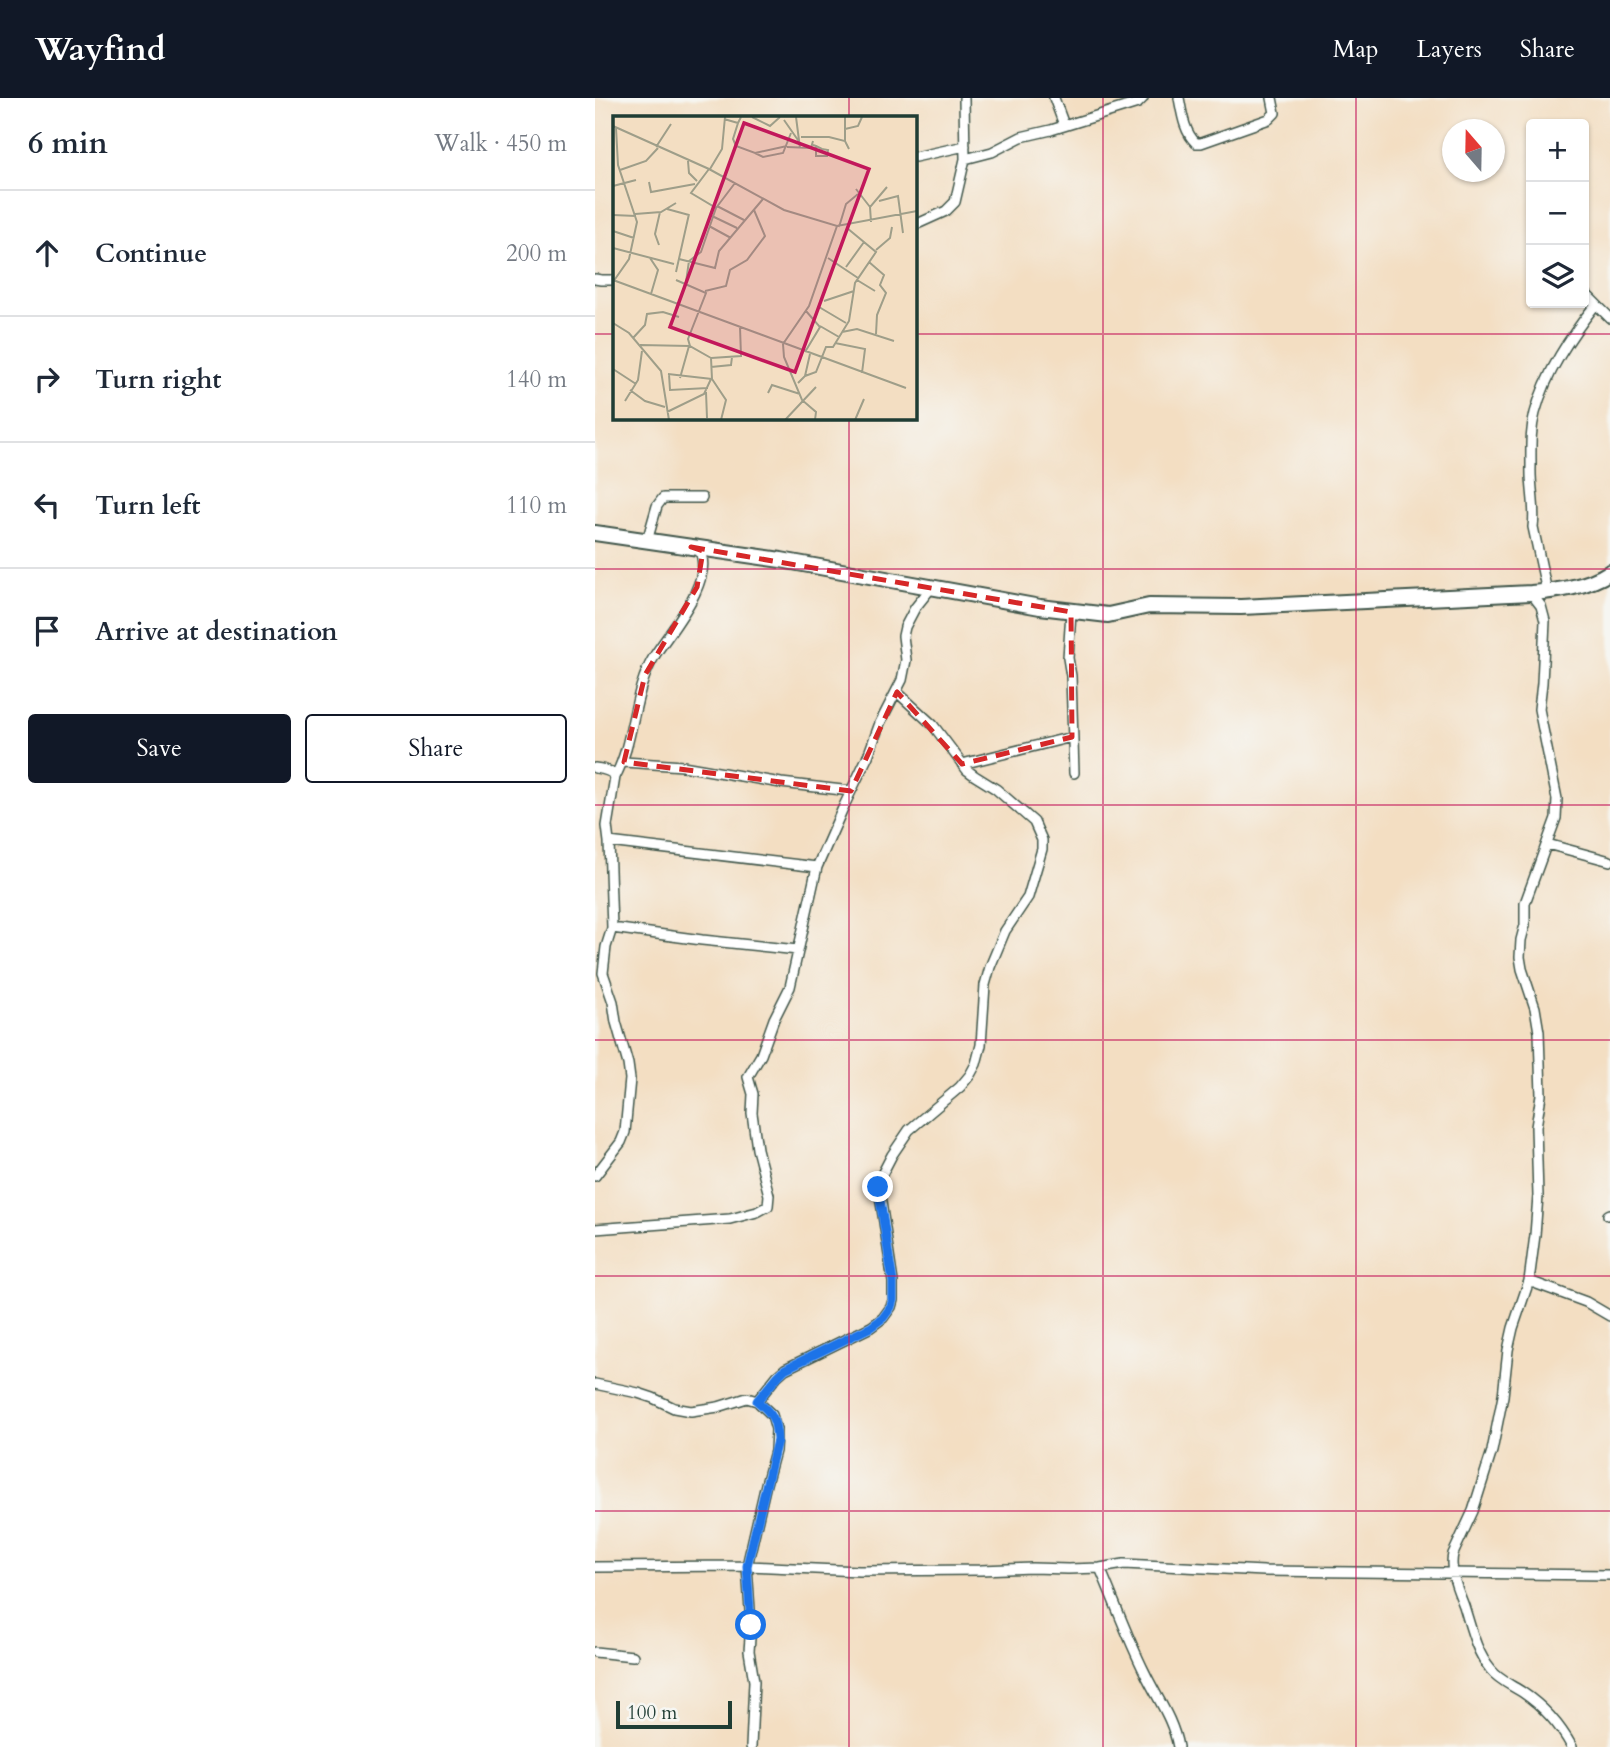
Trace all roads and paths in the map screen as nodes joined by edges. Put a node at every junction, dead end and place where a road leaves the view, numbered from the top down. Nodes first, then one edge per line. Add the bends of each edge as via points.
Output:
1 (964, 98) edge
2 (1054, 98) edge
3 (1143, 98) edge
4 (1179, 98) edge
5 (1272, 98) edge
6 (1064, 125) junction
7 (965, 146) junction
8 (917, 158) edge
9 (965, 159) junction
10 (917, 224) edge
11 (595, 279) edge
12 (613, 280) edge
13 (1589, 297) edge
14 (1596, 304) junction
15 (1610, 318) edge
16 (702, 498) dead end
17 (595, 533) edge
18 (647, 541) junction
19 (691, 547) junction
20 (1608, 576) edge
21 (931, 587) junction
22 (1547, 592) junction
23 (1531, 593) junction
24 (1071, 612) junction
25 (897, 691) junction
26 (1072, 737) junction
27 (624, 762) junction
28 (962, 764) junction
29 (595, 768) edge
30 (1074, 773) dead end
31 (615, 778) junction
32 (851, 791) junction
33 (610, 842) junction
34 (1547, 844) junction
35 (1610, 861) edge
36 (817, 867) junction
37 (612, 928) junction
38 (798, 950) junction
39 (599, 973) edge
40 (595, 1176) edge
41 (595, 1229) edge
42 (1529, 1281) junction
43 (1610, 1316) edge
44 (595, 1384) edge
45 (757, 1401) junction
46 (747, 1566) junction
47 (595, 1567) edge
48 (1100, 1568) junction
49 (1453, 1573) junction
50 (1610, 1575) edge
51 (595, 1651) edge
52 (633, 1656) dead end
53 (751, 1747) edge
54 (1178, 1747) edge
55 (1572, 1747) edge

1 - 7 street
2 - 6 street
3 - 6 street
4 - 5 street via 1190,137 1201,143 1269,119 1275,113
6 - 9 street
7 - 8 street
7 - 9 street
9 - 10 street via 955,202 940,215
11 - 12 street
13 - 14 street
14 - 15 street
14 - 22 street via 1556,360 1534,414 1533,527
16 - 18 street via 663,498
17 - 18 main road
18 - 19 main road
19 - 21 main road
19 - 27 street via 702,555 697,587 645,675
20 - 22 main road
21 - 24 main road
21 - 25 street via 905,627 905,670
22 - 23 main road
23 - 24 main road via 1241,607 1149,606 1108,615
23 - 34 street via 1545,621 1539,709 1557,799
24 - 26 street
25 - 28 street via 933,725
25 - 32 street
26 - 28 street
26 - 30 street
27 - 31 street
27 - 32 street via 683,766
28 - 45 street via 1034,822 1042,849 1028,897 1005,931 990,967 976,1064 960,1087 909,1130 878,1182 893,1282 891,1307 871,1327 785,1369
29 - 31 street
31 - 33 street via 607,831
32 - 36 street
33 - 36 street
33 - 37 street
34 - 35 street
34 - 42 street via 1525,903 1521,948 1539,1032 1542,1076 1535,1143 1538,1196
36 - 38 street
37 - 38 street
37 - 39 street
38 - 41 street via 790,987 748,1077 768,1206 730,1219
39 - 40 street via 613,1002 630,1079 625,1132
42 - 43 street
42 - 49 street via 1508,1350 1492,1451 1453,1554
44 - 45 street via 638,1393 681,1410 709,1409 747,1398
45 - 46 street via 772,1415 777,1440
46 - 47 street
46 - 48 street via 859,1571
46 - 53 street via 754,1681
48 - 49 street via 1124,1564
48 - 54 street via 1131,1645 1169,1716
49 - 50 street
49 - 55 street via 1478,1650 1490,1669 1541,1706
51 - 52 street

